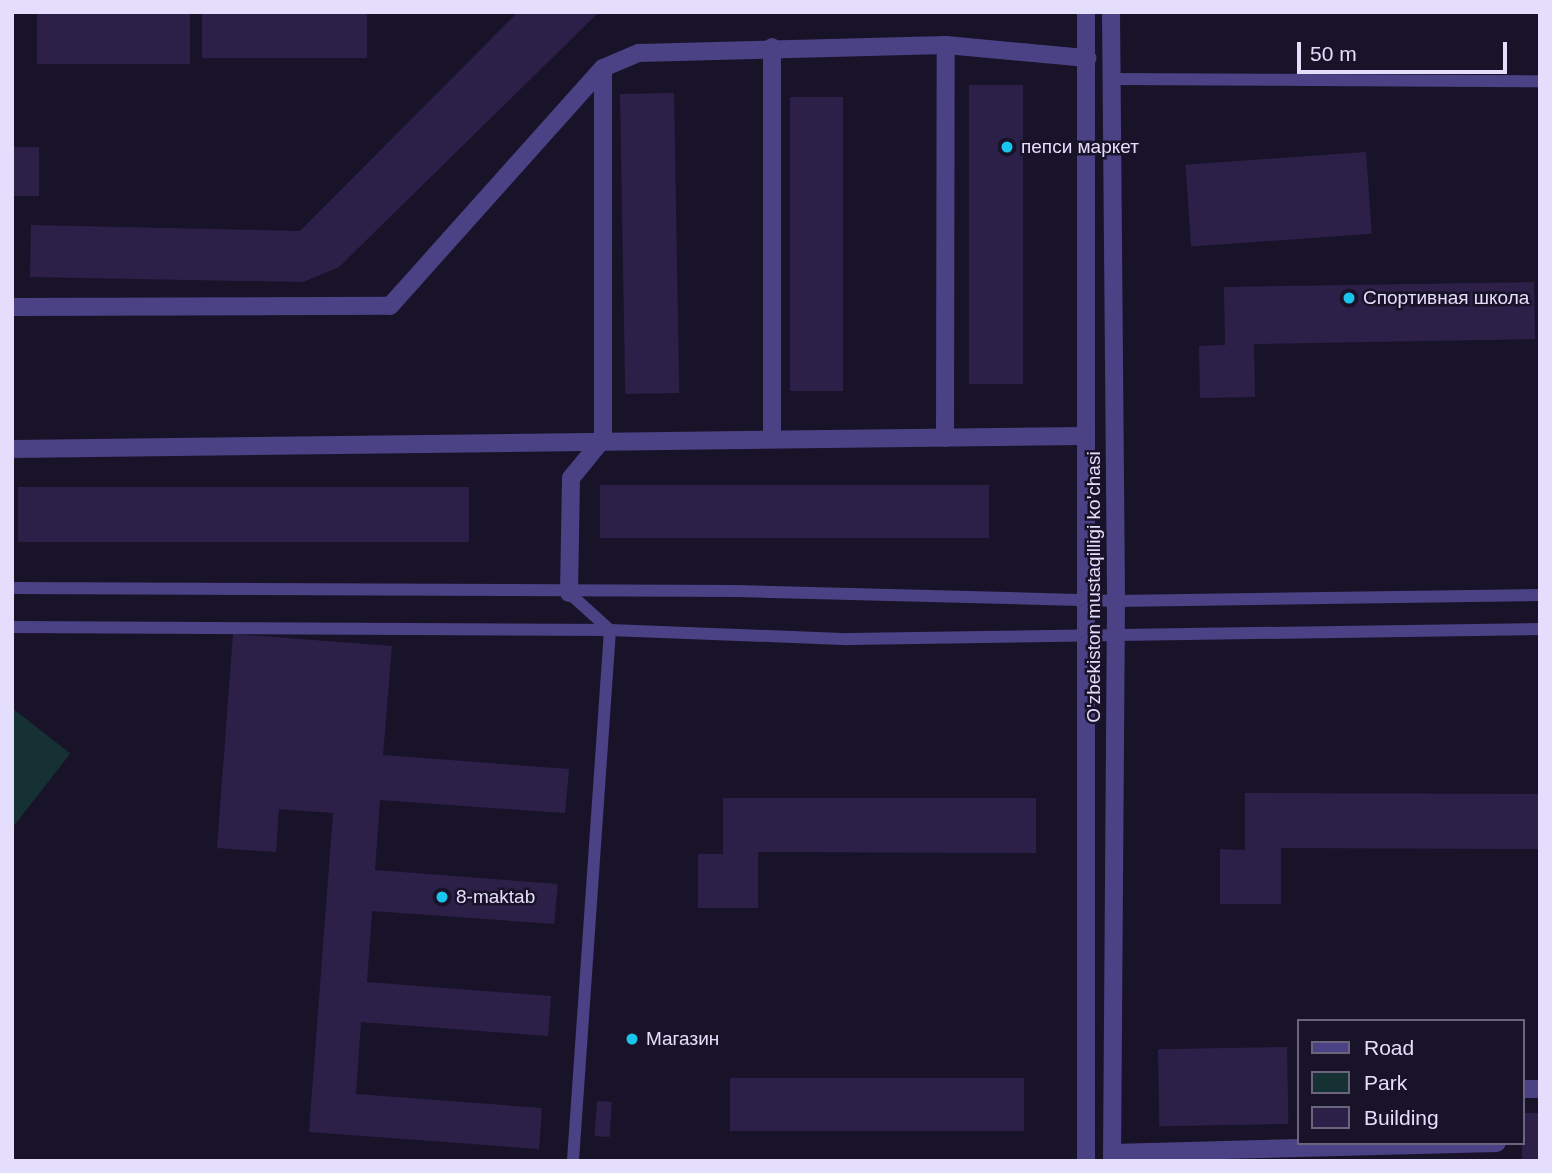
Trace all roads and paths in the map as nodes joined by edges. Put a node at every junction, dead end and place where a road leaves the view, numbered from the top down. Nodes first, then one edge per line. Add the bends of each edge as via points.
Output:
1 (1086, 12) edge
2 (1111, 12) edge
3 (946, 45) junction
4 (772, 47) junction
5 (1087, 58) junction
6 (603, 68) junction
7 (1112, 79) junction
8 (1540, 81) edge
9 (12, 307) edge
10 (1083, 436) junction
11 (946, 438) junction
12 (603, 439) junction
13 (772, 439) junction
14 (12, 449) edge
15 (12, 588) edge
16 (569, 593) junction
17 (1540, 595) edge
18 (1082, 600) junction
19 (1116, 601) junction
20 (12, 626) edge
21 (1540, 629) edge
22 (610, 630) junction
23 (1082, 637) junction
24 (1116, 637) junction
25 (1442, 1145) edge
26 (1112, 1157) edge
27 (573, 1161) edge
28 (1086, 1161) edge

1 - 5 street, O'zbekiston mustaqilligi ko'chasi
2 - 7 street, O'zbekiston mustaqilligi ko'chasi
3 - 4 street
3 - 5 street
3 - 11 street
4 - 6 street via 639,53
4 - 13 street
5 - 10 street, O'zbekiston mustaqilligi ko'chasi
6 - 9 street via 390,306
6 - 12 street
7 - 8 lane
7 - 19 street, O'zbekiston mustaqilligi ko'chasi
10 - 11 street
10 - 18 street, O'zbekiston mustaqilligi ko'chasi
11 - 13 street
12 - 13 street
12 - 14 street
12 - 16 street via 571,478
15 - 16 lane
16 - 18 lane
16 - 22 lane
17 - 19 lane
18 - 19 lane
18 - 23 street, O'zbekiston mustaqilligi ko'chasi
19 - 24 street, O'zbekiston mustaqilligi ko'chasi
20 - 22 lane
21 - 24 lane
22 - 23 lane via 848,639
22 - 27 lane
23 - 24 lane
23 - 28 street, O'zbekiston mustaqilligi ko'chasi
24 - 26 street, O'zbekiston mustaqilligi ko'chasi
25 - 26 street

